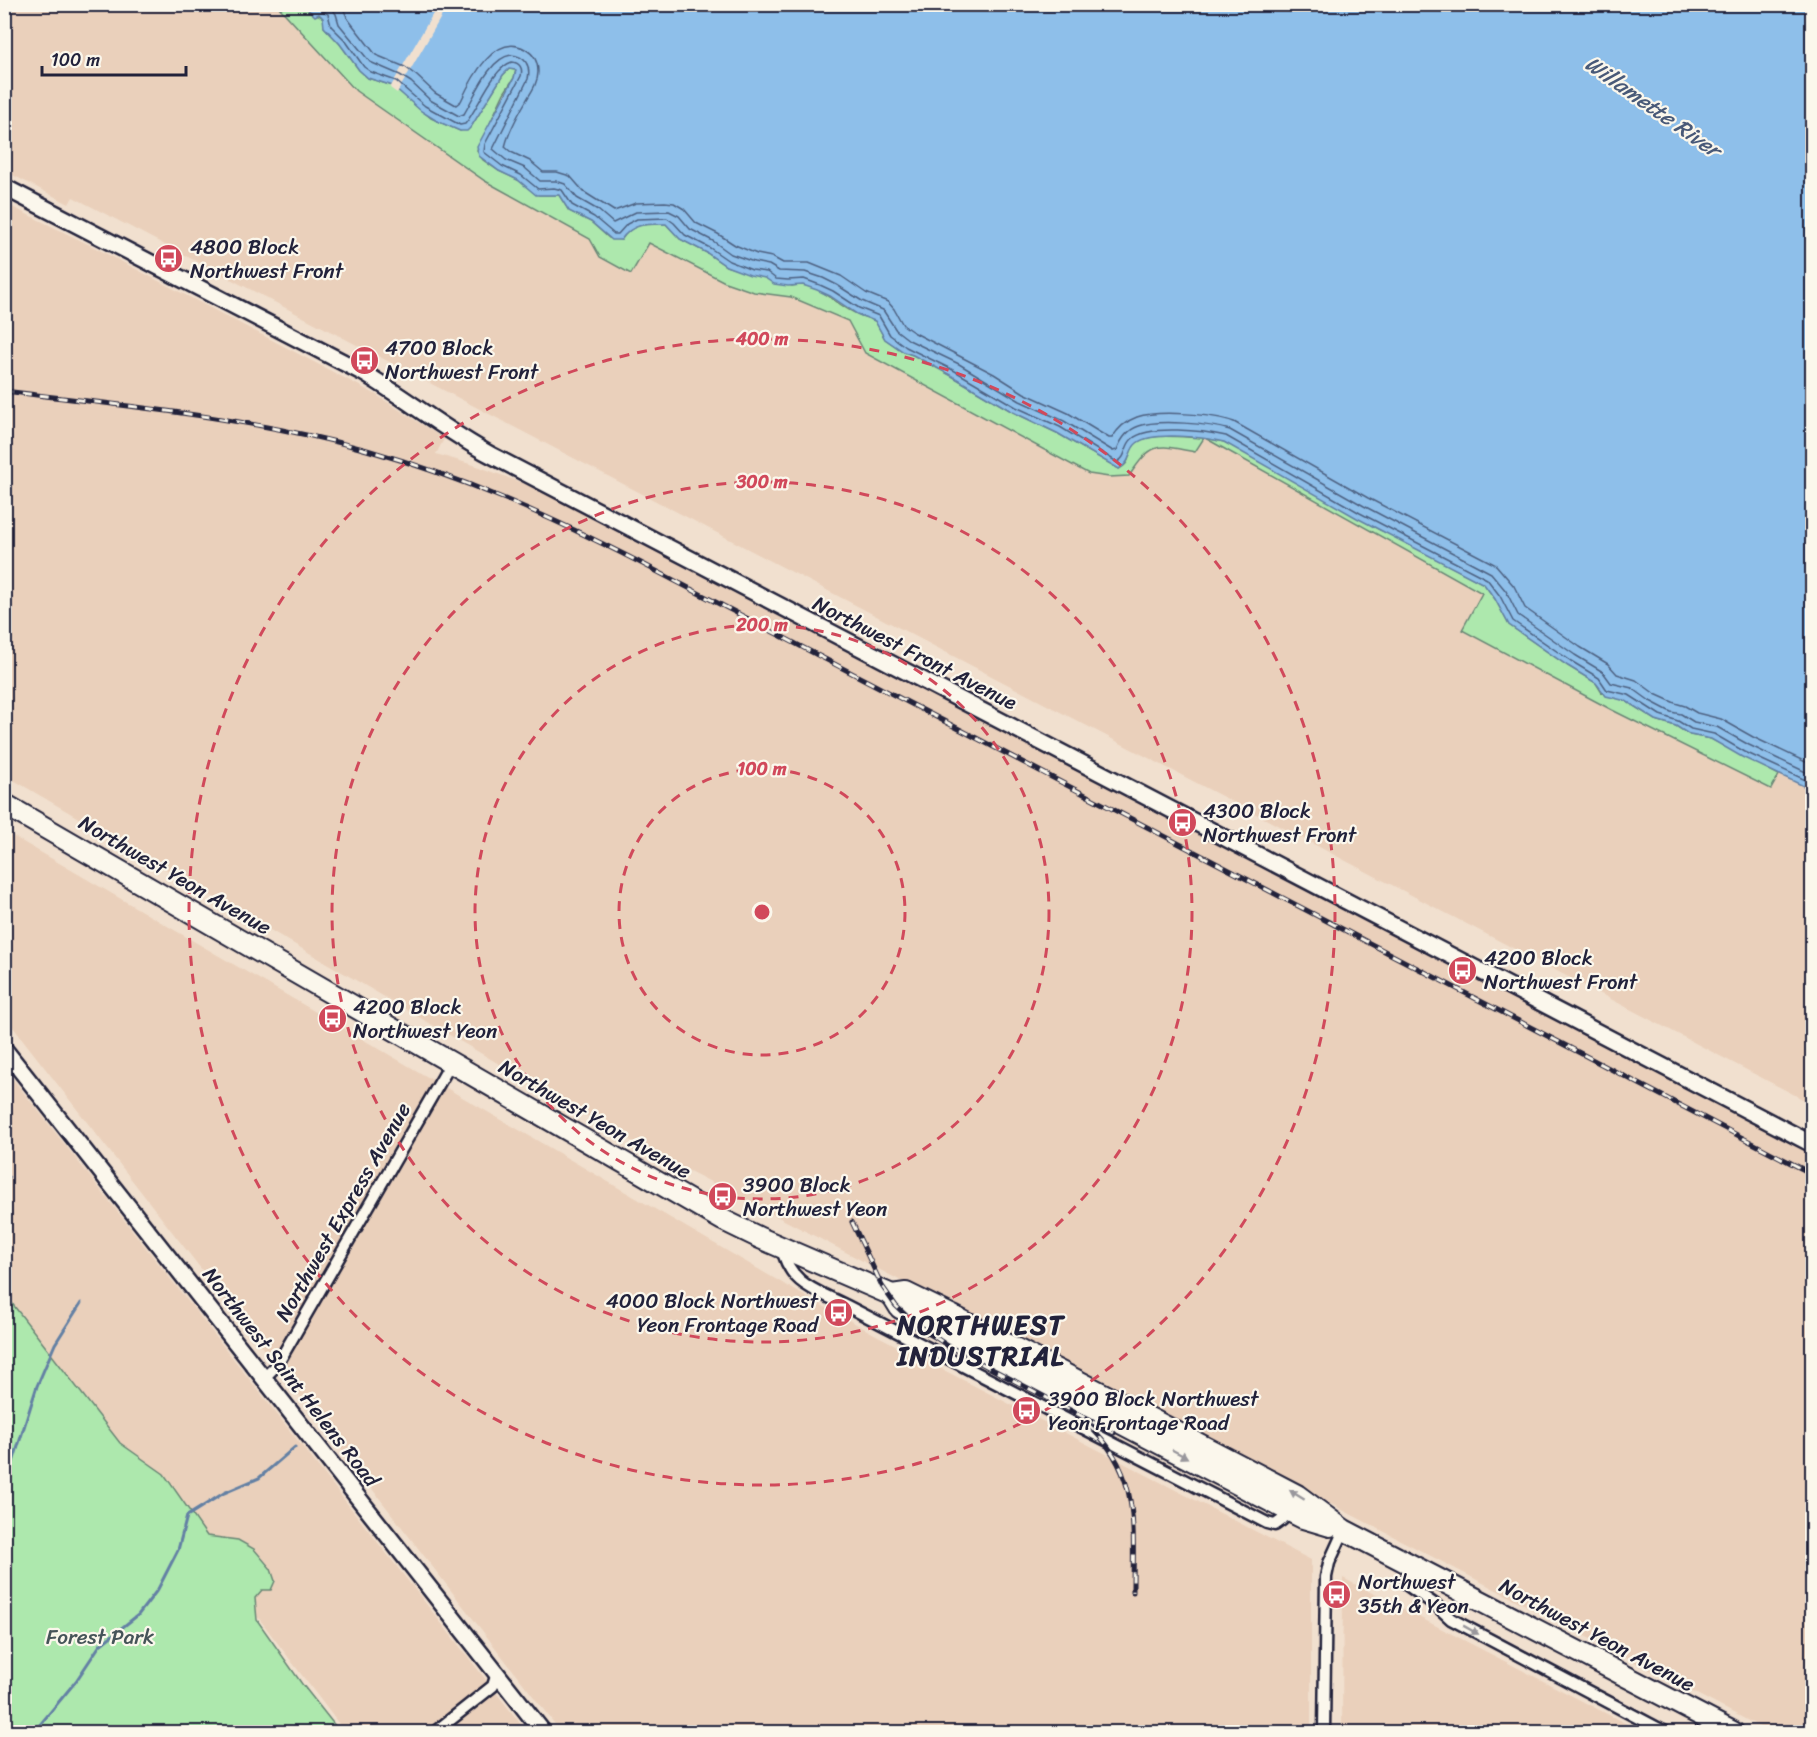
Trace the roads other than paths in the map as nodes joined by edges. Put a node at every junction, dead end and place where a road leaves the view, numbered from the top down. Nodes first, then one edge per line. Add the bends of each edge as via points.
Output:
1 (4, 187) edge
2 (4, 804) edge
3 (4, 1049) edge
4 (451, 1063) junction
5 (1812, 1144) edge
6 (782, 1248) junction
7 (892, 1295) junction
8 (265, 1377) junction
9 (1287, 1510) junction
10 (1344, 1530) junction
11 (1408, 1563) junction
12 (497, 1673) junction
13 (435, 1732) edge
14 (543, 1732) edge
15 (1324, 1732) edge
16 (1665, 1732) edge
17 (1732, 1732) edge

1 - 5 main road, Northwest Front Avenue via 362,372 498,459
2 - 4 highway, Northwest Yeon Avenue
3 - 8 main road, Northwest Saint Helens Road
4 - 6 highway, Northwest Yeon Avenue via 676,1194
4 - 8 street, Northwest Express Avenue via 277,1365
6 - 7 highway, Northwest Yeon Avenue
6 - 9 street via 785,1263 798,1280 847,1306 1267,1523 1275,1525
7 -> 9 highway, Northwest Yeon Avenue via 900,1308
10 -> 7 highway, Northwest Yeon Avenue via 1297,1495 921,1300 906,1293
8 - 12 main road, Northwest Saint Helens Road
9 - 10 highway, Northwest Yeon Avenue
10 - 11 highway, Northwest Yeon Avenue
10 - 15 street via 1326,1576
11 -> 16 street via 1407,1585 1451,1619
11 - 17 highway, Northwest Yeon Avenue
12 - 13 street via 493,1686
12 - 14 main road, Northwest Saint Helens Road

